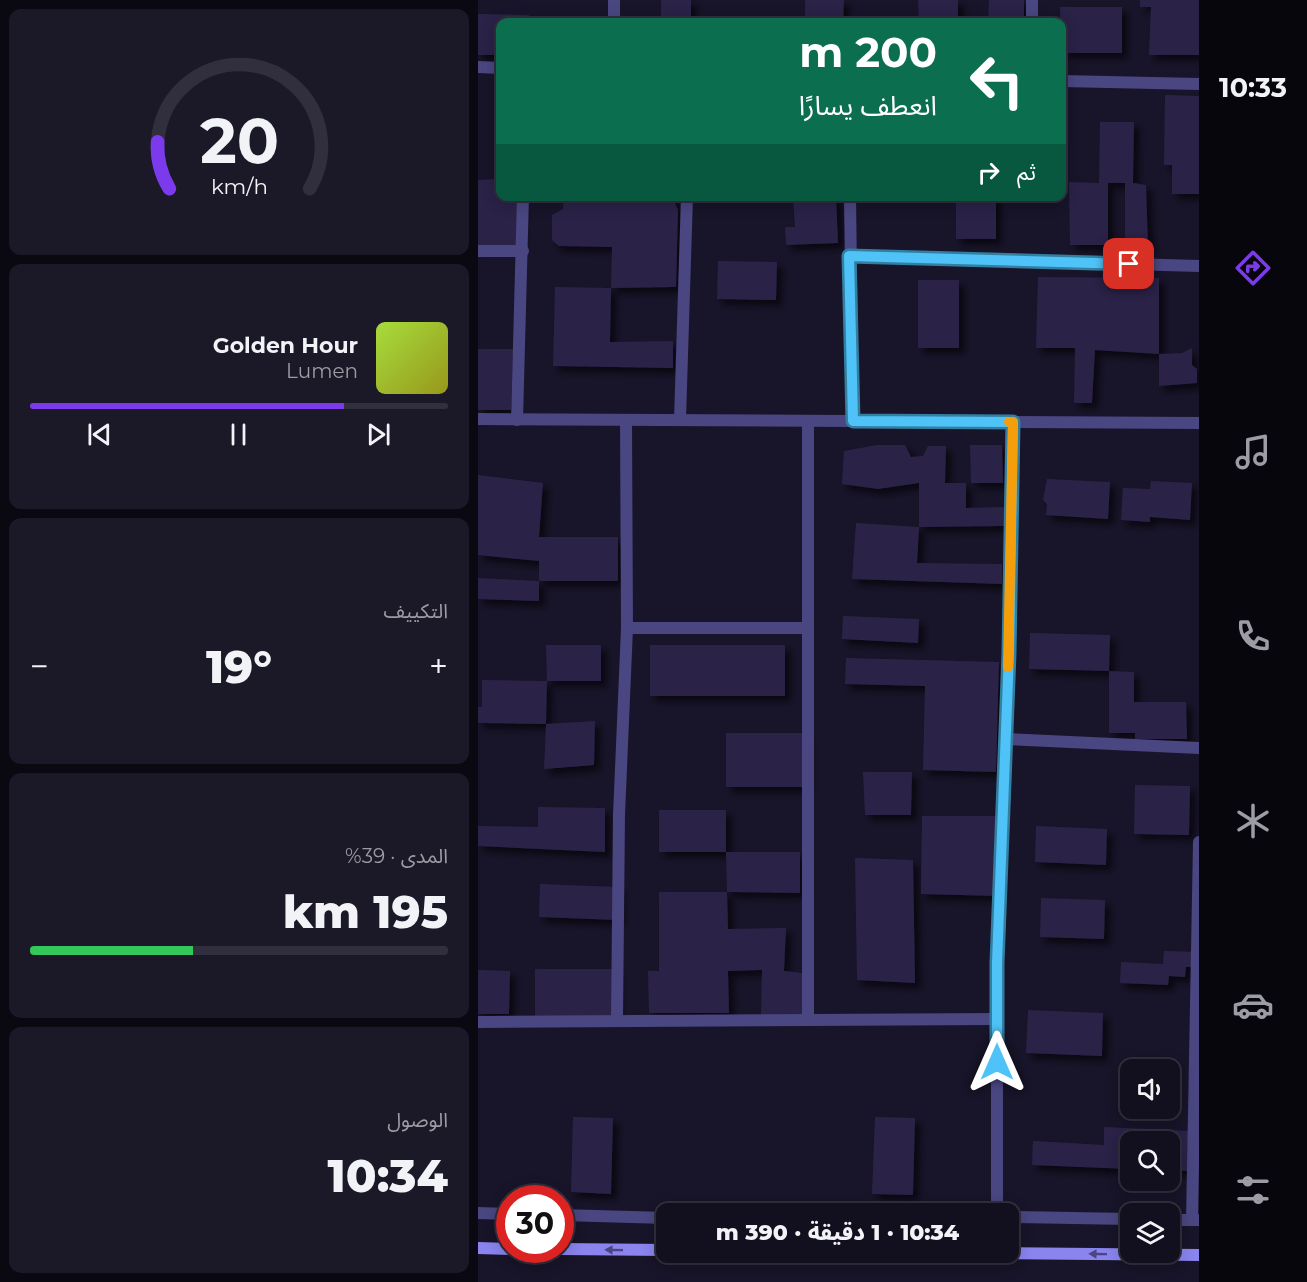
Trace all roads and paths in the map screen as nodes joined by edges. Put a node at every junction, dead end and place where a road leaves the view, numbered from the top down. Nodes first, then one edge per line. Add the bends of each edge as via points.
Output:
1 (614, 0) edge
2 (1032, 0) edge
3 (614, 18) edge
4 (1032, 18) edge
5 (478, 68) edge
6 (496, 68) edge
7 (1066, 81) edge
8 (1198, 84) edge
9 (523, 201) edge
10 (687, 201) edge
11 (850, 201) edge
12 (478, 251) edge
13 (523, 251) junction
14 (849, 256) junction
15 (1198, 266) edge
16 (478, 419) edge
17 (517, 420) junction
18 (626, 420) junction
19 (680, 420) junction
20 (808, 421) junction
21 (853, 421) junction
22 (1013, 422) junction
23 (1198, 423) edge
24 (627, 628) junction
25 (808, 628) junction
26 (1004, 739) junction
27 (1198, 748) edge
28 (1198, 842) edge
29 (1198, 854) edge
30 (997, 1019) junction
31 (808, 1020) junction
32 (478, 1022) edge
33 (617, 1022) junction
34 (997, 1203) edge
35 (478, 1213) edge
36 (496, 1214) edge
37 (574, 1215) edge
38 (1019, 1216) edge
39 (656, 1218) edge
40 (1120, 1219) edge
41 (1195, 1220) edge
42 (478, 1248) edge
43 (496, 1249) edge
44 (574, 1249) edge
45 (656, 1250) edge
46 (1019, 1253) edge
47 (1198, 1255) edge

1 - 3 street
2 - 4 street
5 - 6 street
7 - 8 street
9 - 13 street
10 - 19 street
11 - 14 street
12 - 13 street
13 - 17 street
14 - 15 street
14 - 21 street
16 - 17 street
17 - 18 street
18 - 19 street
18 - 24 street
19 - 20 street
20 - 21 street
20 - 25 street
21 - 22 street
22 - 23 street
22 - 26 street
24 - 25 street
24 - 33 street via 619,815
25 - 31 street
26 - 27 street
26 - 30 street
28 - 29 street
29 - 41 street
30 - 31 street
30 - 34 street
31 - 33 street
32 - 33 street
35 - 36 street
37 - 39 street
38 - 40 street
42 - 43 main road
45 -> 44 main road
47 -> 46 main road

